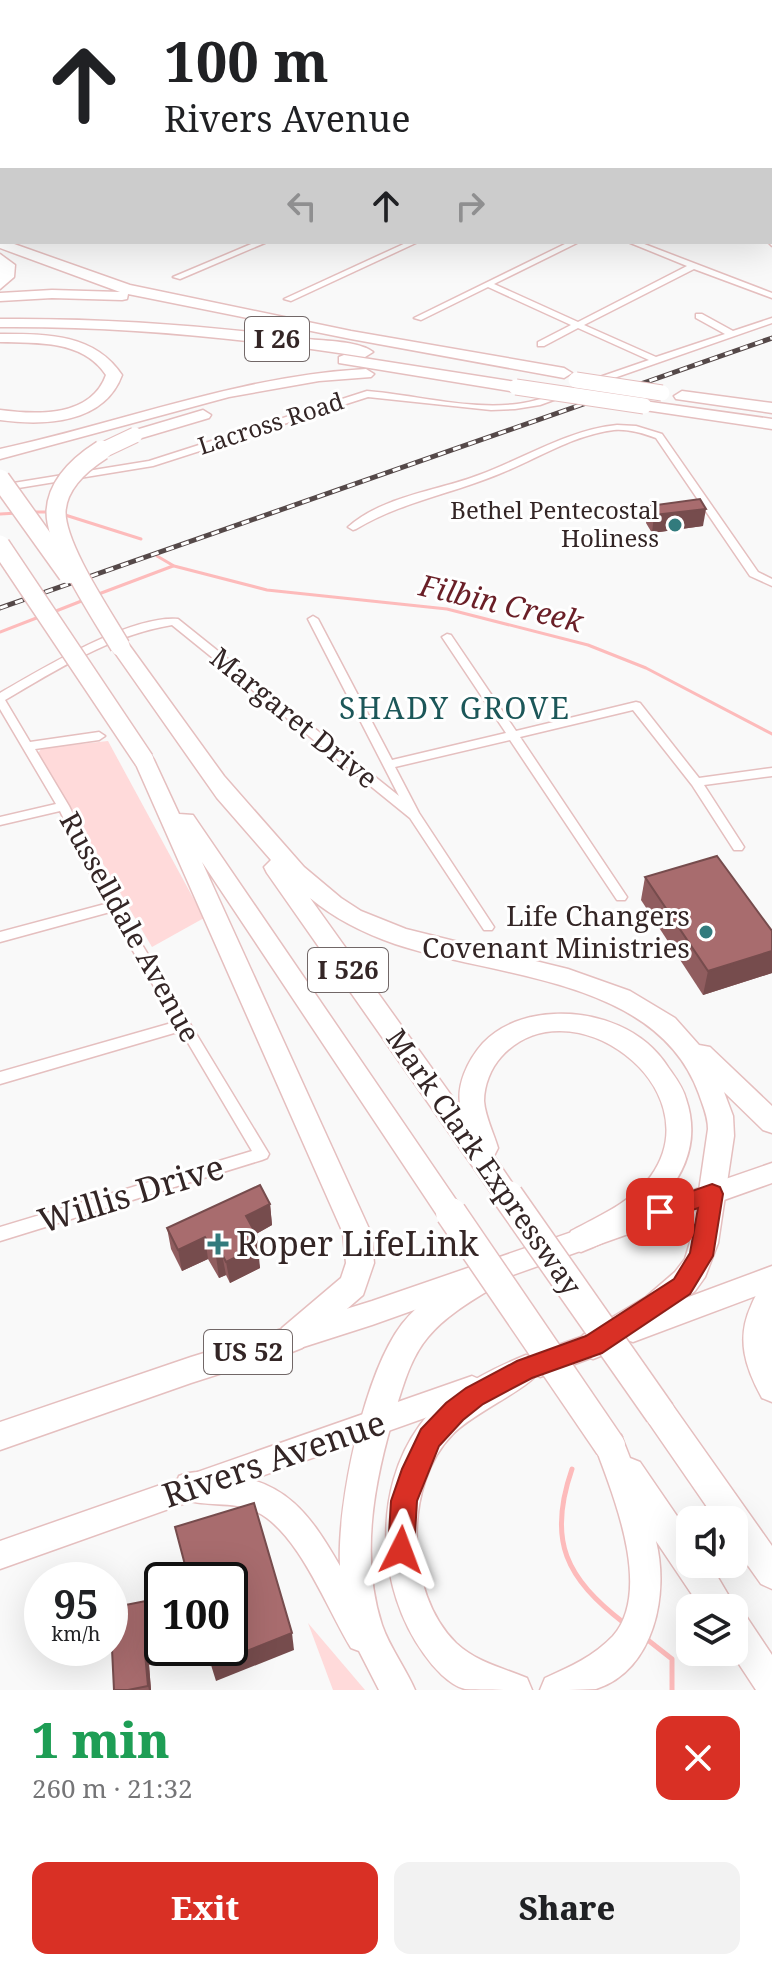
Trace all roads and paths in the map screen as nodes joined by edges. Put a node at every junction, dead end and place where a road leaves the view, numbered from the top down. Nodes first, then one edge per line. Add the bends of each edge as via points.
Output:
1 (3, 244) edge
2 (258, 244) edge
3 (410, 244) edge
4 (571, 244) edge
5 (637, 244) edge
6 (0, 258) edge
7 (693, 266) junction
8 (177, 277) dead end
9 (487, 284) junction
10 (0, 285) edge
11 (772, 296) edge
12 (0, 297) edge
13 (288, 299) dead end
14 (250, 314) junction
15 (699, 316) dead end
16 (418, 318) dead end
17 (772, 320) edge
18 (0, 323) edge
19 (581, 325) junction
20 (732, 334) junction
21 (0, 335) edge
22 (541, 344) dead end
23 (655, 360) junction
24 (558, 375) junction
25 (443, 380) junction
26 (480, 382) junction
27 (772, 408) edge
28 (0, 415) edge
29 (772, 424) edge
30 (0, 454) edge
31 (0, 479) edge
32 (0, 488) edge
33 (353, 527) dead end
34 (0, 545) edge
35 (772, 583) edge
36 (313, 619) dead end
37 (447, 637) dead end
38 (120, 646) junction
39 (0, 699) edge
40 (512, 735) junction
41 (99, 736) dead end
42 (27, 746) junction
43 (144, 760) junction
44 (389, 765) junction
45 (772, 772) edge
46 (217, 781) junction
47 (696, 782) junction
48 (63, 806) junction
49 (414, 815) junction
50 (0, 821) edge
51 (738, 847) dead end
52 (621, 897) dead end
53 (113, 907) junction
54 (488, 927) dead end
55 (0, 937) edge
56 (184, 1025) junction
57 (677, 1034) junction
58 (0, 1078) edge
59 (772, 1122) edge
60 (262, 1154) joint
61 (772, 1173) edge
62 (712, 1194) junction
63 (508, 1196) junction
64 (0, 1234) edge
65 (581, 1240) junction
66 (497, 1270) junction
67 (772, 1278) edge
68 (772, 1296) edge
69 (292, 1338) junction
70 (593, 1345) junction
71 (526, 1369) junction
72 (770, 1385) edge
73 (375, 1425) junction
74 (0, 1436) edge
75 (610, 1446) junction
76 (190, 1487) junction
77 (676, 1543) edge
78 (0, 1555) edge
79 (772, 1573) edge
80 (748, 1649) edge
81 (378, 1658) junction
82 (772, 1684) edge
83 (398, 1690) edge
84 (515, 1690) edge
85 (557, 1690) edge

1 - 14 highway via 116,286
2 - 8 street
3 - 13 street
4 - 9 street
5 - 7 street
6 - 10 highway via 8,265
7 - 11 street
7 - 19 street
9 - 16 street
9 - 19 street
12 - 14 highway via 114,296
14 - 24 highway
15 - 20 street
17 - 20 street, Lacross Road
18 - 24 highway, I 26 via 248,335
19 - 22 street
19 - 23 street
20 - 23 street, Lacross Road
21 - 26 highway, I 26 via 65,333 208,342
21 - 28 highway via 67,343 100,358 113,380 107,392 87,407 54,416
23 - 32 street, Lacross Road via 516,409 367,394 150,464
24 - 27 highway, I 26, bridge
25 - 26 highway
25 - 30 highway via 387,374 294,379
25 - 38 highway, bridge via 373,377 309,385 135,435 104,448 81,466 62,492 56,515 64,542
26 - 29 highway, I 26, bridge
31 - 38 highway, Mark Clark Expressway / I 526, bridge
33 - 35 street via 388,507 495,472 569,440 613,427 639,429 659,436 754,574
34 - 43 highway, Mark Clark Expressway / I 526, bridge
36 - 44 street
37 - 40 street
38 - 46 highway, Mark Clark Expressway / I 526
39 - 42 street, Russelldale Avenue
39 - 49 street, Margaret Drive via 46,671 149,623 174,621
40 - 44 street
40 - 47 street via 636,706
40 - 52 street
41 - 42 street
42 - 48 street, Russelldale Avenue
43 - 69 highway via 357,1233 360,1263 353,1286
43 - 75 highway, Mark Clark Expressway / I 526, bridge
44 - 49 street
45 - 47 street
46 - 57 highway via 302,880 351,915 415,941 614,993
46 - 63 highway, Mark Clark Expressway / I 526
47 - 51 street
48 - 50 street
48 - 53 street, Russelldale Avenue
49 - 54 street
53 - 55 street
53 - 56 street, Russelldale Avenue
56 - 58 street
56 - 60 street, Russelldale Avenue
57 - 59 highway
57 - 62 highway via 707,1076 721,1117
60 - 64 street, Willis Drive
61 - 62 main road, US 52
62 - 65 main road, US 52
62 - 70 highway via 701,1256 682,1286
63 - 65 highway via 477,1132 470,1103 473,1077 488,1050 513,1031 551,1022 586,1023 626,1038 661,1071 676,1105 678,1137 668,1171 641,1204
63 - 79 highway, Mark Clark Expressway / I 526, bridge
65 - 66 main road, US 52
66 - 69 main road, US 52
66 - 73 highway via 433,1313 410,1337
67 - 70 main road, Rivers Avenue
68 - 72 highway via 756,1327 757,1358
69 - 74 main road, US 52
70 - 71 main road, Rivers Avenue
71 - 73 main road, Rivers Avenue
71 - 84 highway via 475,1396 440,1426 420,1453 404,1501 401,1550 419,1619 466,1673
73 - 76 main road, Rivers Avenue
73 - 81 highway via 358,1505 355,1553 360,1603
75 - 77 highway, Mark Clark Expressway / I 526
75 - 85 highway via 641,1530 648,1586 642,1614 622,1652 600,1670
76 - 78 main road, Rivers Avenue
76 - 81 highway via 250,1495 284,1511
80 - 82 highway
81 - 83 highway

